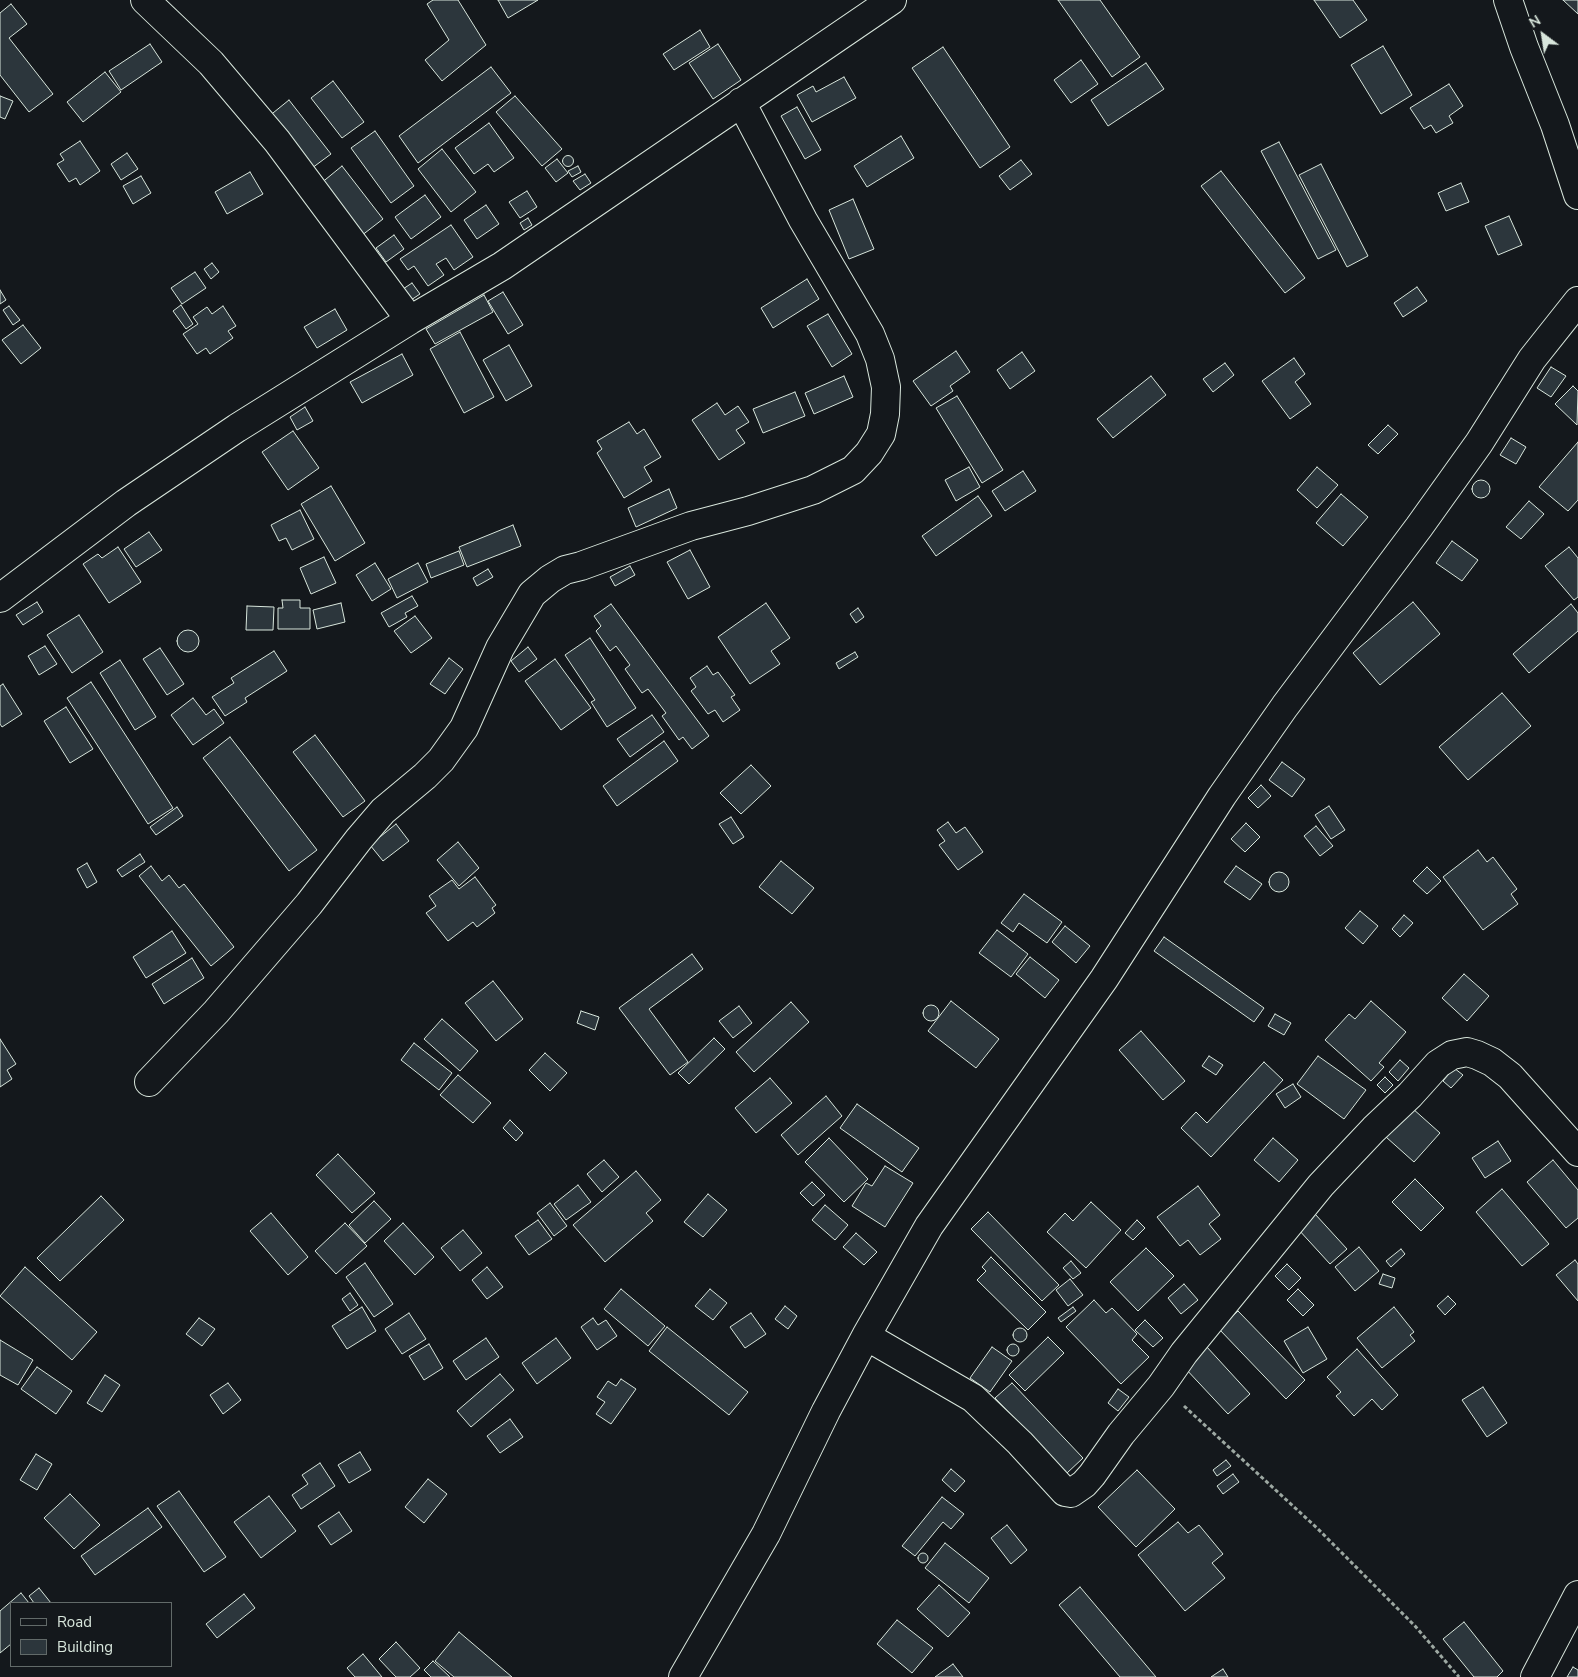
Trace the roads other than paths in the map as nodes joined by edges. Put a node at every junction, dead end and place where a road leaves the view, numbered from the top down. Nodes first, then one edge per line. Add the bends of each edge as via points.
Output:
1 (145, 0) edge
2 (892, 0) edge
3 (1508, 0) edge
4 (742, 102) junction
5 (1578, 196) edge
6 (1578, 302) edge
7 (410, 320) junction
8 (0, 598) edge
9 (150, 1082) dead end
10 (1578, 1152) edge
11 (866, 1336) junction
12 (1578, 1596) edge
13 (683, 1677) edge
14 (1535, 1677) edge

1 - 7 street via 211,63 277,141
2 - 4 street
3 - 5 street
4 - 7 street via 502,266
4 - 9 street via 803,220 870,334 880,359 886,387 886,414 873,447 853,470 813,490 748,512 691,526 565,570 532,594 500,648 464,728 441,760 383,811 309,904 216,1012
6 - 11 street via 1532,359 1402,551 1285,706 1222,796 1104,979 929,1226
7 - 8 street via 237,428 126,503
10 - 11 street via 1510,1076 1492,1062 1467,1052 1452,1055 1438,1064 1321,1185 1228,1296 1092,1475 1071,1493 1065,1492 973,1398
11 - 13 street via 766,1534
12 - 14 street

